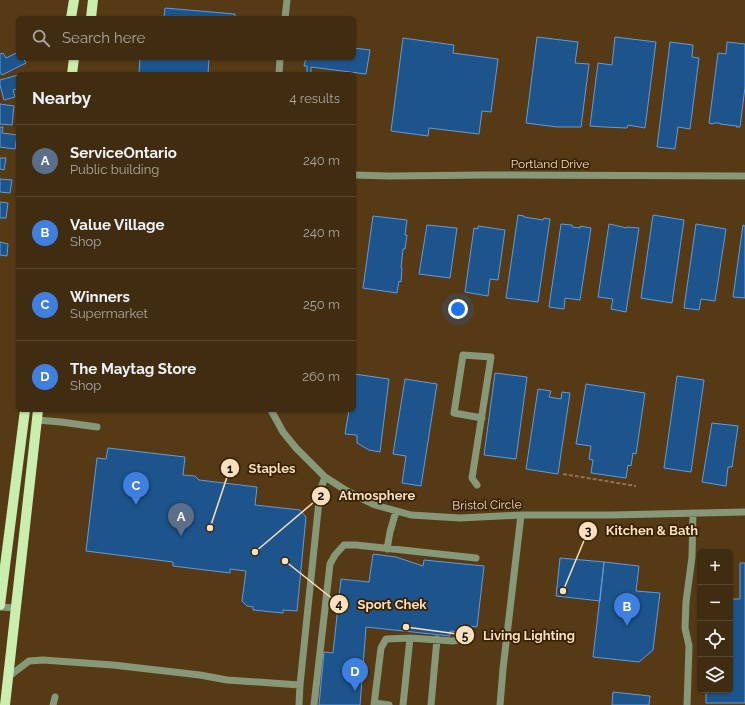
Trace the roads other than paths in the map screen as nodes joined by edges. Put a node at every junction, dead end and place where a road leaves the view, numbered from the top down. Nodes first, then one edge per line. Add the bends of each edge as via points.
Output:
1 (74, 0) edge
2 (93, 0) edge
3 (287, 0) edge
4 (72, 16) edge
5 (91, 16) edge
6 (285, 16) edge
7 (74, 60) edge
8 (280, 60) edge
9 (72, 72) edge
10 (278, 72) edge
11 (356, 175) edge
12 (745, 176) edge
13 (25, 412) edge
14 (272, 412) edge
15 (38, 415) edge
16 (482, 418) junction
17 (97, 427) dead end
18 (326, 477) junction
19 (477, 484) dead end
20 (396, 511) junction
21 (745, 512) edge
22 (693, 513) junction
23 (521, 515) junction
24 (387, 549) junction
25 (476, 558) dead end
26 (0, 606) edge
27 (16, 608) junction
28 (471, 637) dead end
29 (410, 638) junction
30 (437, 640) junction
31 (8, 677) junction
32 (300, 686) junction
33 (55, 697) dead end
34 (375, 704) edge
35 (5, 705) edge
36 (53, 705) edge
37 (299, 705) edge
38 (314, 705) edge
39 (389, 705) edge
40 (403, 705) edge
41 (431, 705) edge
42 (500, 705) edge
43 (687, 705) edge

1 - 4 main road
2 - 5 main road
3 - 6 street
7 - 9 main road
8 - 10 street
11 - 12 street, Portland Drive
13 - 26 main road
14 - 18 street, Bristol Circle via 296,448
15 - 17 street via 61,422
15 - 27 main road
16 - 16 street via 491,357 463,355 454,413
16 - 19 street via 472,478
18 - 20 street, Bristol Circle via 375,505
18 - 32 street via 320,491
20 - 23 street, Bristol Circle via 411,515 460,518
20 - 24 street
21 - 22 street, Bristol Circle
22 - 23 street, Bristol Circle
22 - 43 street via 692,557 685,628 689,646
23 - 42 street
24 - 25 street
24 - 38 street via 344,546 330,564
26 - 27 street
27 - 31 main road
28 - 30 street via 453,641
29 - 30 street
29 - 34 street via 386,639 380,648
29 - 40 street
30 - 41 street
31 - 32 street via 29,661 43,660
31 - 35 main road
32 - 37 street
33 - 36 street
34 - 39 street

